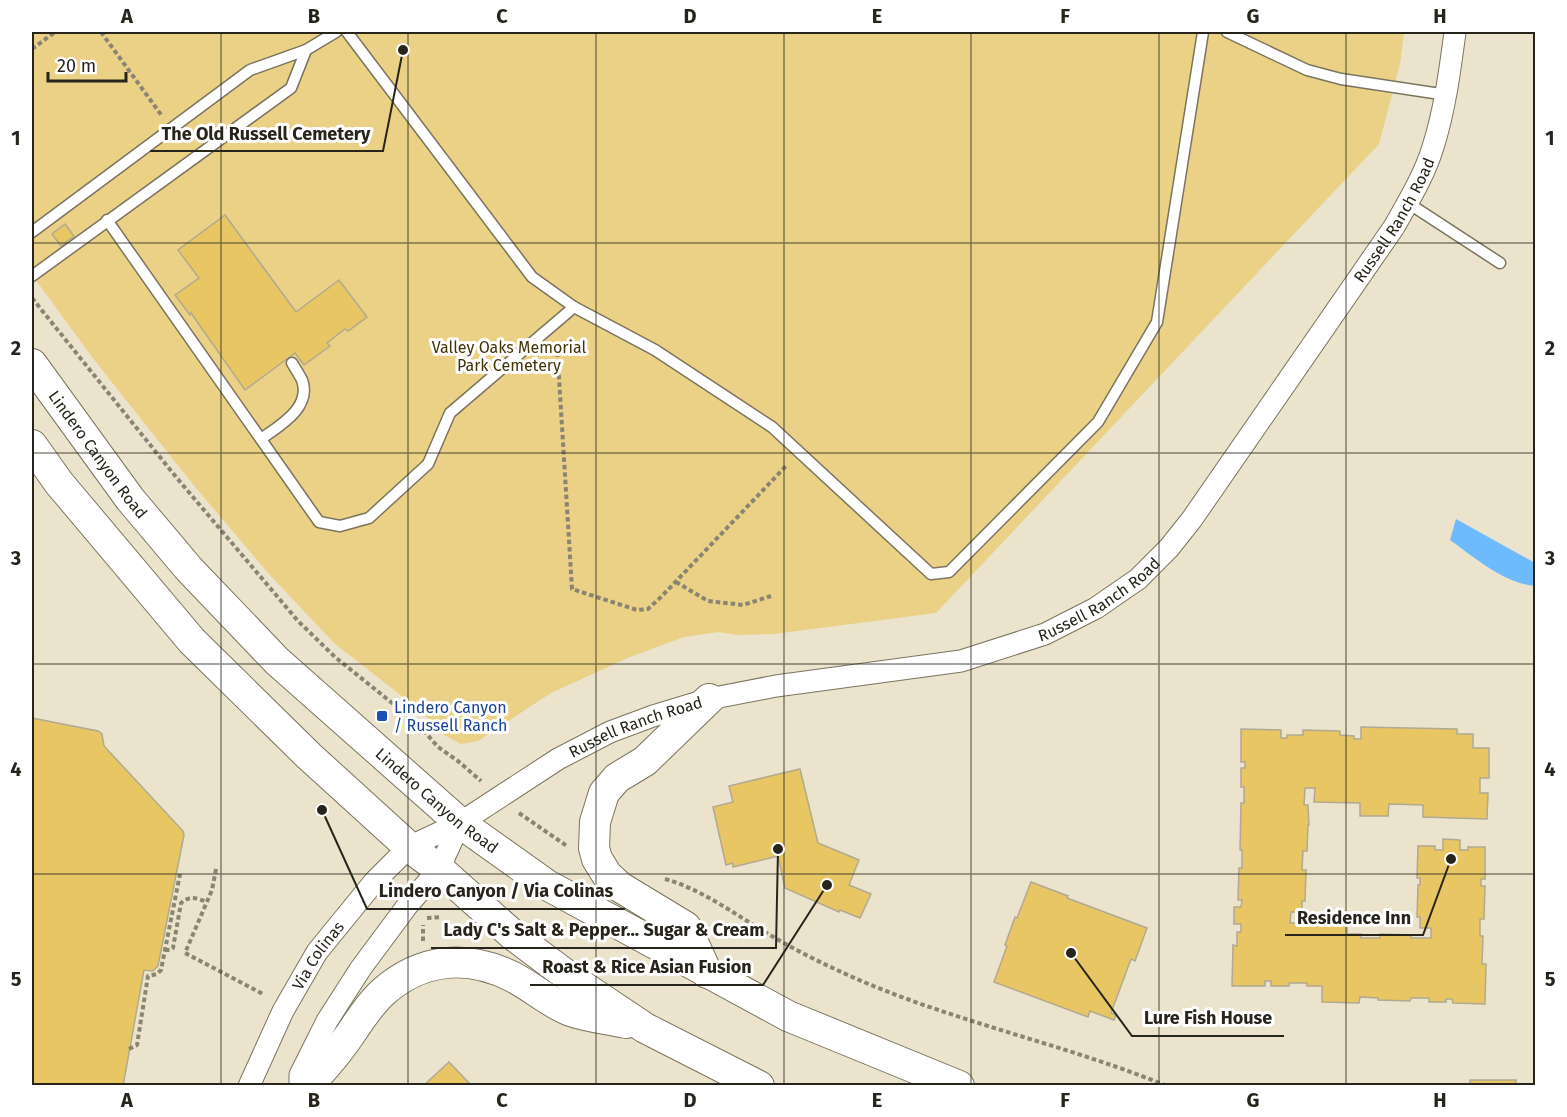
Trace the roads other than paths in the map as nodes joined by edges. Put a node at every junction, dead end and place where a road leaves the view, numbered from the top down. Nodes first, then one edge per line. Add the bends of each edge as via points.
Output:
1 (336, 32) edge
2 (347, 32) edge
3 (1203, 32) edge
4 (1227, 32) edge
5 (1455, 32) edge
6 (306, 50) junction
7 (1447, 95) junction
8 (1408, 203) junction
9 (107, 220) junction
10 (32, 232) edge
11 (1500, 263) dead end
12 (32, 276) edge
13 (574, 307) junction
14 (292, 363) dead end
15 (32, 364) edge
16 (261, 439) junction
17 (32, 445) edge
18 (709, 699) junction
19 (460, 823) junction
20 (409, 847) junction
21 (439, 869) junction
22 (707, 973) junction
23 (645, 1028) junction
24 (249, 1086) edge
25 (300, 1086) edge
26 (308, 1086) edge
27 (759, 1086) edge
28 (959, 1086) edge

1 - 6 lane
2 - 13 lane via 532,277
3 - 13 lane via 1157,322 1098,422 949,572 931,574 771,427 655,350
4 - 7 lane via 1307,70
5 - 7 street, Russell Ranch Road
6 - 9 lane via 291,88
6 - 10 lane via 250,70
7 - 8 street, Russell Ranch Road via 1433,149
8 - 11 lane
8 - 18 street, Russell Ranch Road via 1192,519 1138,579 1095,608 1045,634 961,661
9 - 12 lane
9 - 16 lane
13 - 16 lane via 450,413 428,464 369,518 340,526 319,522
14 - 16 lane via 303,381 303,397 294,414
15 - 19 main road, Lindero Canyon Road via 130,499 189,569 277,661
17 - 20 main road via 59,483 192,641
18 - 19 street, Russell Ranch Road via 610,732 558,759
18 - 22 main road via 645,761 616,778 604,793 595,822 594,848 607,875 620,887 687,927
19 - 20 street, Via Colinas
19 - 21 street
19 - 22 main road, Lindero Canyon Road via 547,885
20 - 21 main road
20 - 24 street, Via Colinas via 374,882 317,952 283,1011
21 - 23 main road via 513,935
21 - 25 street via 361,968 327,1021 300,1075
22 - 28 main road, Lindero Canyon Road via 788,1016
23 - 26 main road via 569,1010 513,977 480,964 426,966 410,973 367,1009
23 - 27 main road

